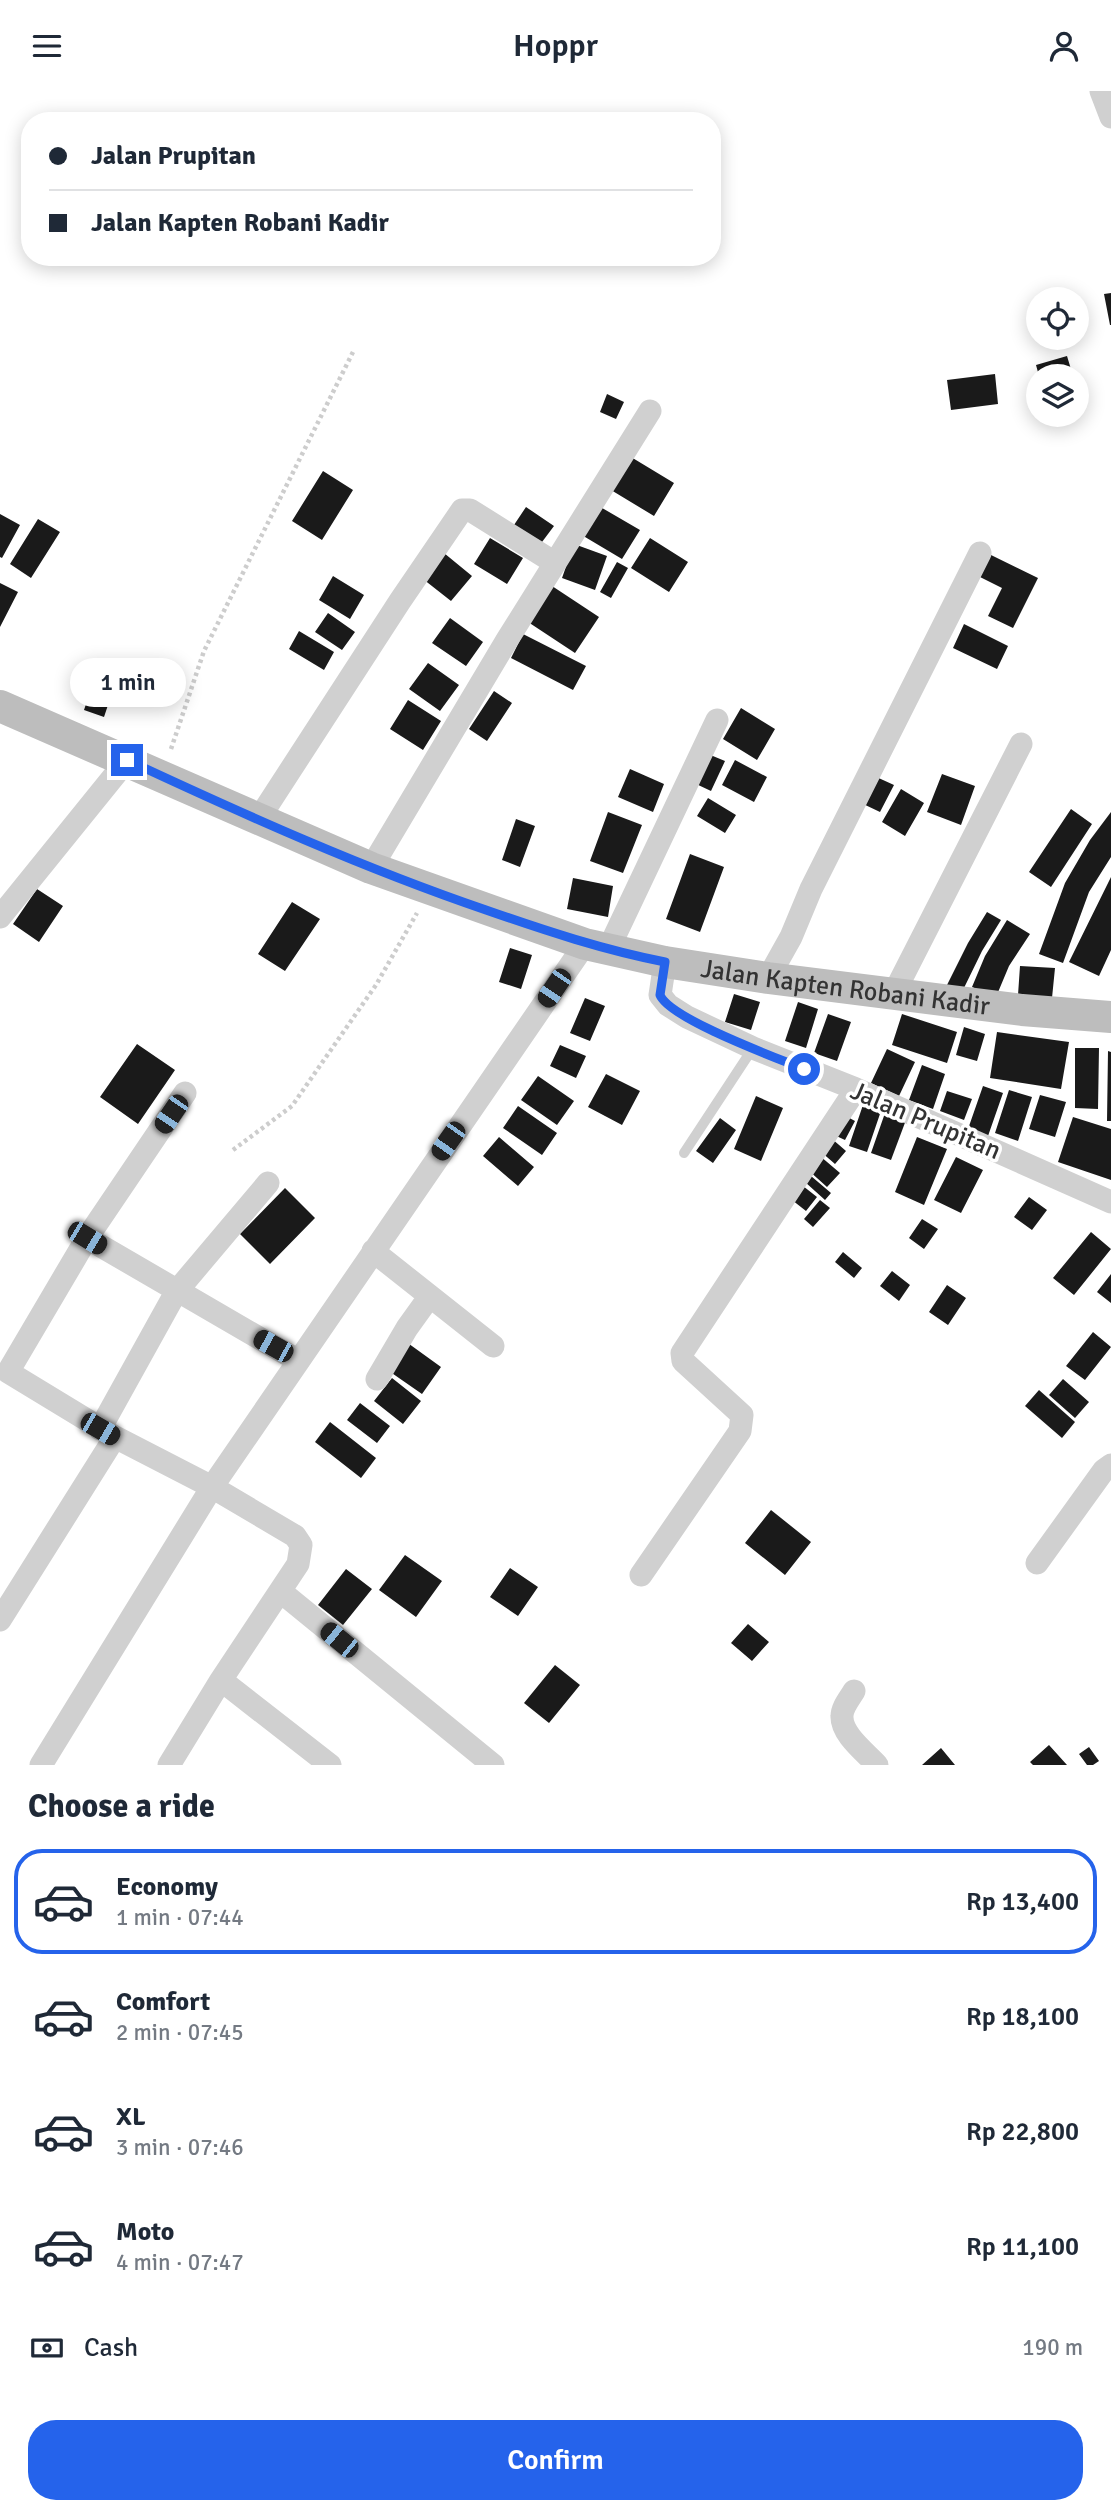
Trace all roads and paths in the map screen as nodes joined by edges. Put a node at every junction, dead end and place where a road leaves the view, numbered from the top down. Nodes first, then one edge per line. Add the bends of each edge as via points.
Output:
1 (1101, 91) edge
2 (1111, 117) edge
3 (353, 352) dead end
4 (650, 411) dead end
5 (980, 553) dead end
6 (555, 563) junction
7 (0, 706) edge
8 (717, 720) dead end
9 (1021, 744) dead end
10 (127, 760) junction
11 (162, 776) junction
12 (258, 820) junction
13 (371, 868) junction
14 (430, 891) junction
15 (0, 917) edge
16 (596, 947) junction
17 (665, 962) junction
18 (768, 978) junction
19 (894, 993) junction
20 (1111, 1017) edge
21 (753, 1048) junction
22 (856, 1089) junction
23 (185, 1093) dead end
24 (233, 1150) dead end
25 (684, 1153) dead end
26 (268, 1183) dead end
27 (1111, 1202) edge
28 (87, 1238) junction
29 (373, 1251) junction
30 (176, 1292) junction
31 (430, 1296) junction
32 (493, 1346) dead end
33 (297, 1360) junction
34 (3, 1375) edge
35 (377, 1379) dead end
36 (107, 1433) junction
37 (1111, 1465) edge
38 (212, 1487) junction
39 (1037, 1563) dead end
40 (641, 1574) dead end
41 (281, 1591) junction
42 (0, 1620) edge
43 (221, 1679) junction
44 (854, 1691) dead end
45 (478, 1761) edge
46 (172, 1764) edge
47 (41, 1765) edge
48 (330, 1765) edge
49 (877, 1765) edge

1 - 2 street
3 - 11 path via 204,651
4 - 6 street
5 - 18 street
6 - 12 street via 470,510 462,510
6 - 13 street
7 - 10 main road, Jalan Kapten Robani Kadir
8 - 16 street
9 - 19 street
10 - 11 main road, Jalan Kapten Robani Kadir
10 - 15 street
11 - 12 main road, Jalan Kapten Robani Kadir
12 - 13 main road, Jalan Kapten Robani Kadir
13 - 14 main road, Jalan Kapten Robani Kadir
14 - 16 main road, Jalan Kapten Robani Kadir
14 - 24 path via 376,985 292,1107
16 - 17 main road, Jalan Kapten Robani Kadir
16 - 29 street
17 - 18 main road, Jalan Kapten Robani Kadir
17 - 21 street, Jalan Prupitan via 660,995 668,1006
18 - 19 main road, Jalan Kapten Robani Kadir
19 - 20 main road, Jalan Kapten Robani Kadir
21 - 22 street, Jalan Prupitan
21 - 25 lane
22 - 27 street, Jalan Prupitan
22 - 40 street via 682,1353 683,1361 742,1415 742,1421 740,1431
23 - 28 street
26 - 30 street
28 - 30 street
28 - 34 street
29 - 31 street
29 - 33 street
30 - 33 street
30 - 36 street
31 - 32 street
31 - 35 street
33 - 38 street
34 - 36 street
36 - 38 street
36 - 42 street
37 - 39 street
38 - 41 street via 295,1535 301,1545 298,1564
38 - 47 street
41 - 43 street
41 - 45 street
43 - 46 street
43 - 48 street
44 - 49 street via 841,1717 847,1732

